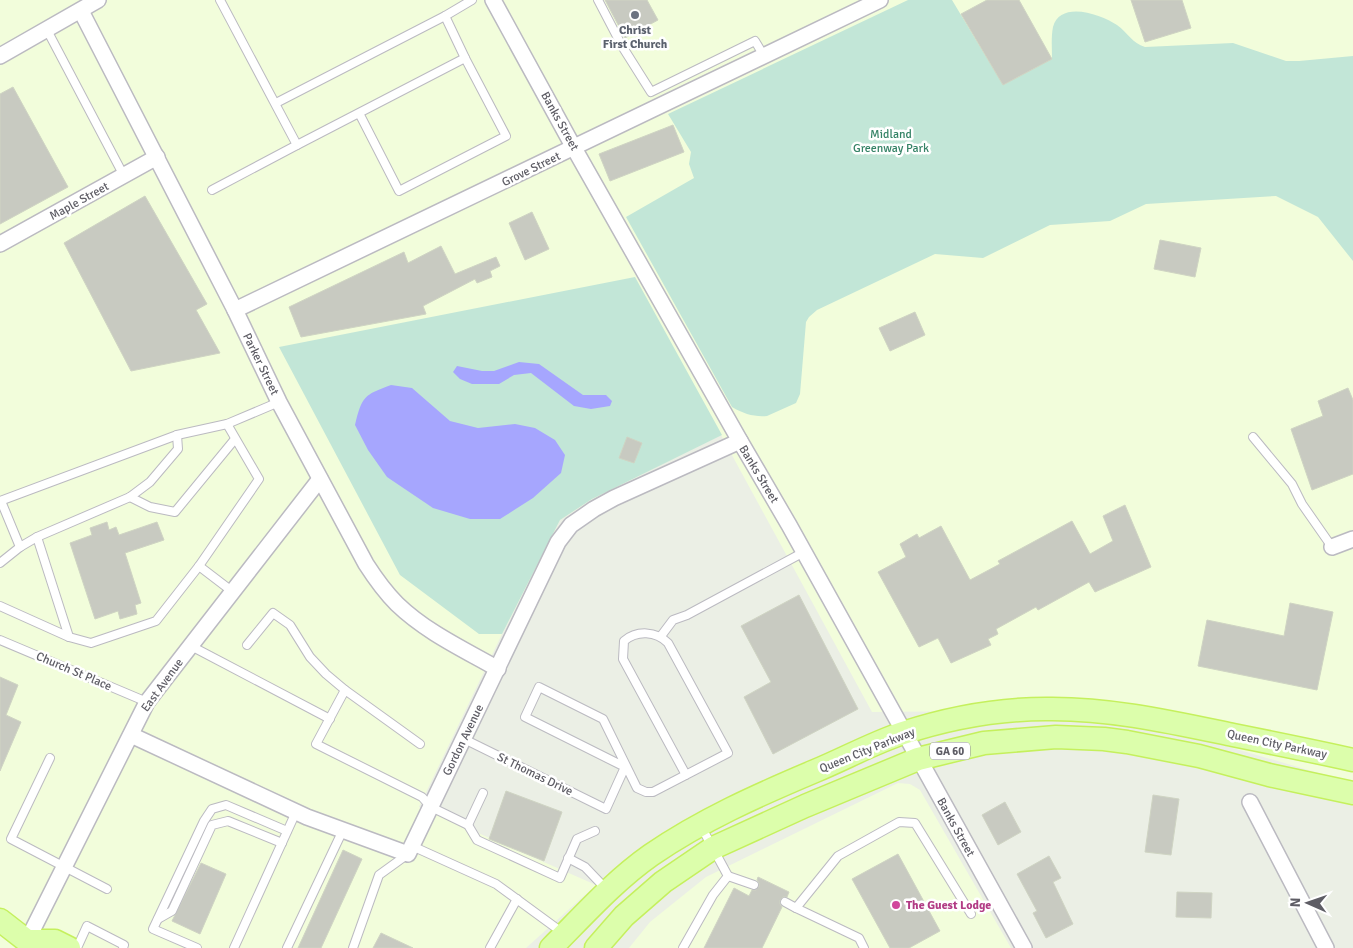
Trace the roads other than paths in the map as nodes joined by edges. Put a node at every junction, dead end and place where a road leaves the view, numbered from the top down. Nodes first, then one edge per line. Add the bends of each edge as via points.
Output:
1 (98, 0) edge
2 (220, 0) edge
3 (472, 0) edge
4 (493, 0) edge
5 (598, 0) edge
6 (880, 0) edge
7 (80, 11) junction
8 (444, 16) junction
9 (47, 30) junction
10 (0, 56) edge
11 (764, 56) junction
12 (465, 58) junction
13 (276, 103) junction
14 (359, 113) junction
15 (297, 145) junction
16 (574, 148) junction
17 (157, 157) junction
18 (124, 177) junction
19 (212, 190) dead end
20 (0, 244) edge
21 (235, 310) junction
22 (279, 402) junction
23 (227, 424) junction
24 (177, 435) junction
25 (1253, 437) dead end
26 (235, 439) junction
27 (740, 442) junction
28 (320, 479) junction
29 (130, 497) junction
30 (1, 501) edge
31 (37, 537) junction
32 (1353, 539) edge
33 (20, 547) junction
34 (1332, 547) joint
35 (804, 552) junction
36 (0, 564) edge
37 (199, 566) junction
38 (233, 592) junction
39 (0, 606) edge
40 (69, 636) junction
41 (661, 636) junction
42 (0, 640) edge
43 (247, 645) dead end
44 (191, 646) junction
45 (498, 669) junction
46 (345, 690) junction
47 (147, 702) junction
48 (330, 719) junction
49 (904, 733) junction
50 (131, 735) junction
51 (464, 738) junction
52 (420, 744) dead end
53 (50, 758) dead end
54 (918, 759) junction
55 (1353, 760) edge
56 (625, 767) junction
57 (686, 775) junction
58 (483, 793) dead end
59 (1353, 793) edge
60 (1250, 802) dead end
61 (431, 807) junction
62 (296, 812) junction
63 (700, 824) junction
64 (468, 825) junction
65 (343, 830) junction
66 (287, 831) junction
67 (595, 831) dead end
68 (282, 843) junction
69 (713, 848) junction
70 (410, 850) junction
71 (568, 858) junction
72 (65, 868) junction
73 (728, 876) junction
74 (754, 886) dead end
75 (107, 889) dead end
76 (608, 891) junction
77 (517, 899) junction
78 (784, 902) dead end
79 (796, 908) junction
80 (971, 914) dead end
81 (158, 919) junction
82 (0, 920) edge
83 (558, 941) edge
84 (27, 946) edge
85 (69, 948) edge
86 (77, 948) edge
87 (123, 948) edge
88 (197, 948) edge
89 (234, 948) edge
90 (287, 948) edge
91 (353, 948) edge
92 (490, 948) edge
93 (596, 948) edge
94 (683, 948) edge
95 (864, 948) edge
96 (1024, 948) edge
97 (1326, 948) edge

1 - 7 street
2 - 13 lane
3 - 8 lane
4 - 16 street, Banks Street
5 - 11 lane via 650,92 755,40
6 - 11 street, Grove Street
7 - 9 street
7 - 17 street, Parker Street
8 - 12 lane
8 - 13 lane
9 - 10 street
9 - 18 lane
11 - 16 street, Grove Street
12 - 14 lane
12 - 14 lane via 506,136 399,191
13 - 15 lane
14 - 15 lane
15 - 19 lane
16 - 21 street, Grove Street
16 - 27 street, Banks Street
17 - 18 street, Maple Street
17 - 21 street, Parker Street
18 - 20 street, Maple Street
21 - 22 street, Parker Street
22 - 23 lane
22 - 28 street, Parker Street
23 - 24 lane
23 - 26 lane
24 - 29 lane via 178,449 150,482
24 - 30 lane
25 - 34 lane via 1292,484
26 - 29 lane via 175,512 150,507
26 - 37 lane via 259,479
27 - 35 street, Banks Street
27 - 45 street, Gordon Avenue via 614,498 571,525 558,542
28 - 38 street, East Avenue
28 - 45 street, Parker Street via 366,564 397,604 437,635
29 - 31 lane
30 - 33 lane
31 - 33 lane
31 - 40 lane
32 - 34 street
33 - 36 lane
35 - 41 lane via 673,620
35 - 49 street, Banks Street
37 - 38 lane
37 - 40 lane via 156,621 91,643
38 - 44 street, East Avenue
39 - 40 lane
41 - 57 lane via 668,642 728,753
41 - 57 lane via 650,633 630,636 624,641 623,659
42 - 47 lane, Church St Place
43 - 46 lane via 273,613 290,625 310,657
44 - 47 street, East Avenue
44 - 48 lane
45 - 51 street, Gordon Avenue
46 - 48 lane
46 - 52 lane
47 - 50 street, East Avenue
48 - 61 lane via 316,744 422,797
49 - 54 street, Banks Street
49 - 55 main road, Queen City Parkway / GA 60 via 963,716 1080,709 1194,727
49 - 63 main road, Queen City Parkway / GA 60
50 - 62 street
50 - 72 street, East Avenue
51 - 56 lane, St Thomas Drive via 606,809
51 - 61 street, Gordon Avenue
53 - 72 lane via 11,839
54 - 59 main road, GA 60 via 1007,740 1104,739 1199,756
54 - 69 main road, GA 60
54 - 96 street, Banks Street
56 - 56 lane via 525,717 539,687 603,719
56 - 57 lane via 637,788 646,792 653,792
58 - 64 lane
60 - 97 street
61 - 64 lane
61 - 70 street, Gordon Avenue
62 - 65 street
62 - 66 lane
63 - 69 lane
63 - 76 main road, Queen City Parkway / GA 60 via 650,856
64 - 71 lane via 477,840 560,878
65 - 70 street
65 - 90 lane
66 - 68 lane
66 - 81 lane via 226,805 212,809
67 - 71 lane via 577,839
68 - 81 lane via 228,821 212,825 172,911
68 - 89 lane
69 - 73 lane
69 - 93 main road, GA 60 via 656,888 624,916
70 - 77 lane via 496,884
70 - 91 lane via 379,875
71 - 76 lane via 585,867
72 - 75 lane
72 - 84 street, East Avenue
73 - 74 lane
73 - 94 lane via 713,895
76 - 83 main road, Queen City Parkway / GA 60
77 - 83 lane
77 - 92 lane
78 - 79 lane
79 - 80 lane via 838,856 899,822 915,823
79 - 95 lane via 859,938
81 - 88 lane via 153,929
82 - 84 main road
84 - 85 main road via 55,941
86 - 87 lane via 86,926 124,945

